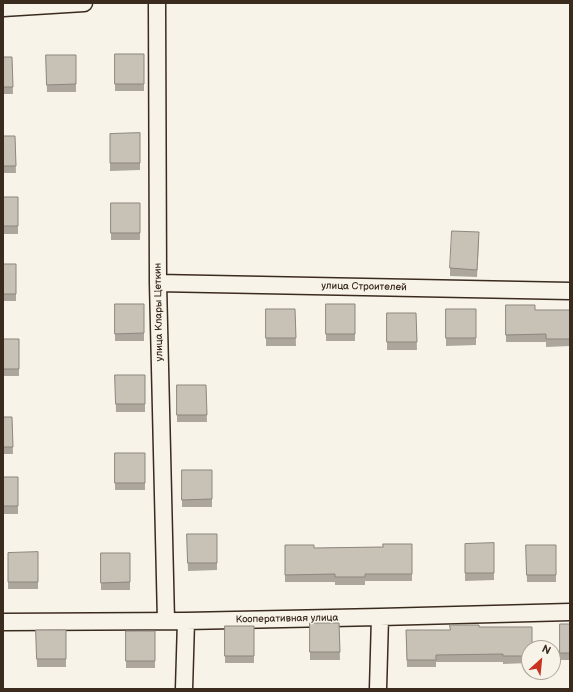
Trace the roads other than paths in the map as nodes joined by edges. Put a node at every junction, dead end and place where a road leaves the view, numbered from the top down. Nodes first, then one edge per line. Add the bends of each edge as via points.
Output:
1 (84, 3) edge
2 (157, 3) edge
3 (3, 8) edge
4 (158, 283) junction
5 (570, 291) edge
6 (570, 612) edge
7 (380, 618) junction
8 (166, 621) junction
9 (186, 621) junction
10 (3, 622) edge
11 (184, 689) edge
12 (378, 689) edge

1 - 3 street
2 - 4 street, улица Клары Цеткин
4 - 5 street, улица Строителей
4 - 8 street, улица Клары Цеткин
6 - 7 street, Кооперативная улица
7 - 9 street, Кооперативная улица
7 - 12 street
8 - 9 street, Кооперативная улица
8 - 10 street, Кооперативная улица
9 - 11 street

